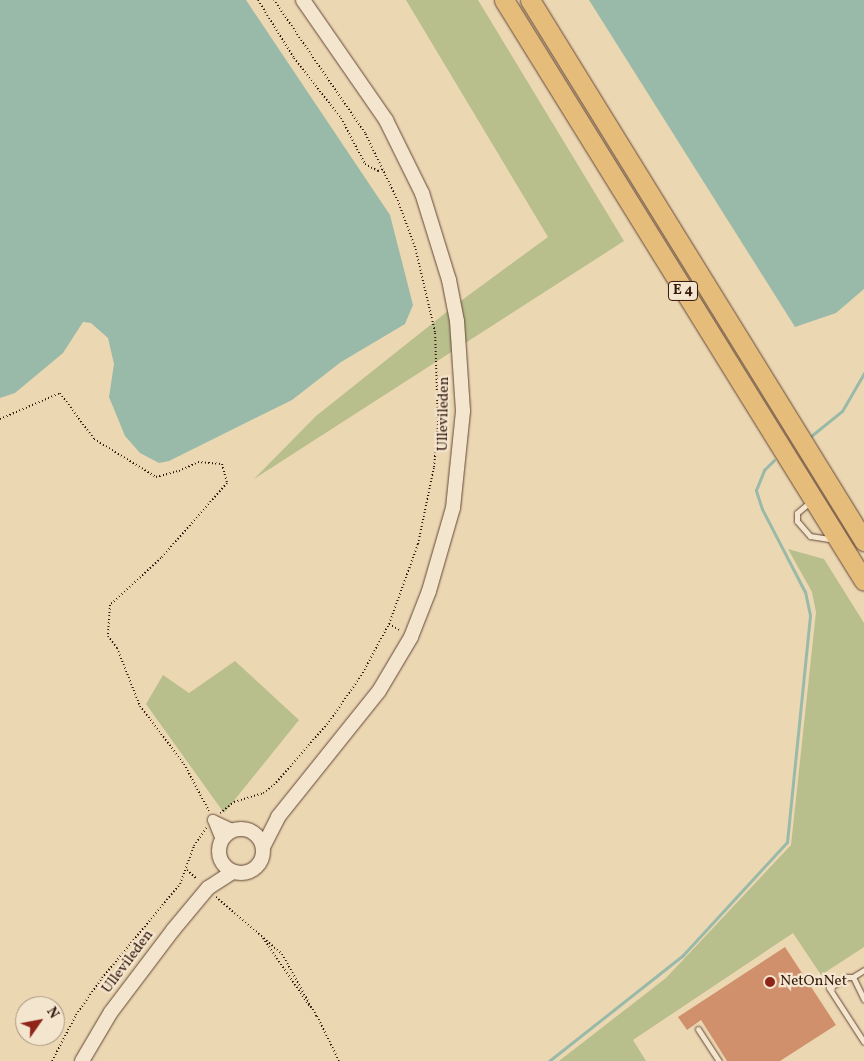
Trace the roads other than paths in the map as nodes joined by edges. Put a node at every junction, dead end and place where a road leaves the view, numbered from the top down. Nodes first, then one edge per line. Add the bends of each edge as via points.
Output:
1 (303, 0) edge
2 (504, 0) edge
3 (530, 0) edge
4 (822, 494) junction
5 (864, 541) edge
6 (864, 581) edge
7 (278, 817) junction
8 (234, 830) junction
9 (252, 832) junction
10 (221, 840) junction
11 (263, 847) junction
12 (220, 859) junction
13 (233, 872) junction
14 (207, 888) junction
15 (864, 970) edge
16 (853, 977) junction
17 (864, 1000) edge
18 (698, 1029) dead end
19 (864, 1042) edge
20 (82, 1061) edge
21 (718, 1061) edge

1 - 7 main road, Ullevileden via 386,120 422,194 450,280 460,346 463,411 453,508 429,591 411,637 379,691
2 - 4 highway, E 4
3 - 4 highway, E 4
4 - 5 highway, E 4
4 - 6 highway, E 4 via 839,541
7 - 9 main road, Ullevileden
7 - 11 main road, Ullevileden
8 - 9 main road
8 - 10 main road
8 - 10 street via 212,820
9 - 11 main road
10 - 12 main road
11 - 13 main road via 262,858 255,868 245,873
12 - 13 main road
12 - 14 main road, Ullevileden
13 - 14 main road, Ullevileden
14 - 20 main road, Ullevileden via 111,1012
15 - 16 lane
16 - 17 lane
16 - 19 lane via 829,988
18 - 21 lane

